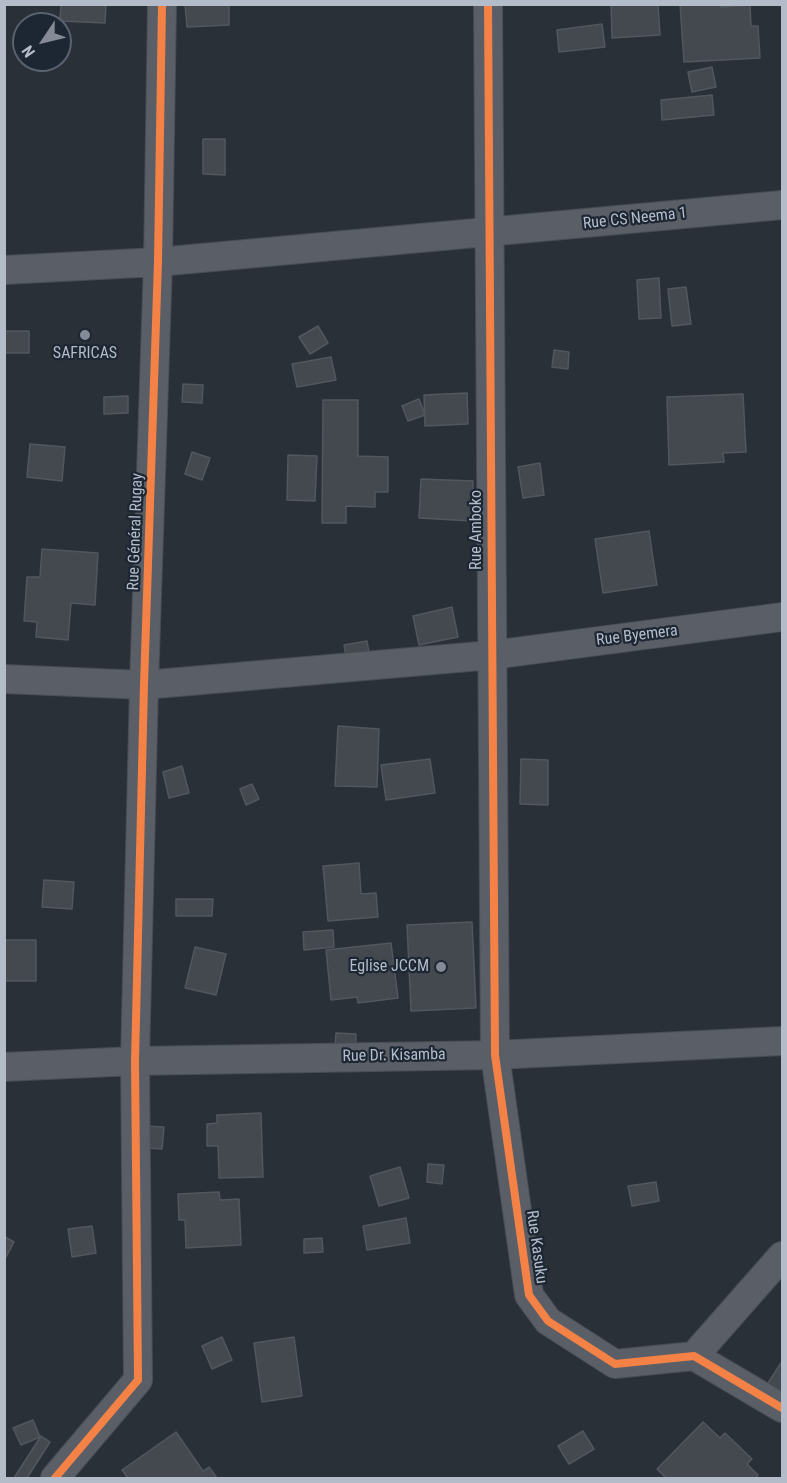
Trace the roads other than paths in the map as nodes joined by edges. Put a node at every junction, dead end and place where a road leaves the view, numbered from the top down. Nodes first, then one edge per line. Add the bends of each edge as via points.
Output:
1 (162, 4) edge
2 (488, 4) edge
3 (783, 205) edge
4 (488, 233) junction
5 (158, 262) junction
6 (4, 270) edge
7 (783, 617) edge
8 (492, 655) junction
9 (4, 679) edge
10 (144, 685) junction
11 (783, 1041) edge
12 (495, 1054) junction
13 (135, 1061) junction
14 (4, 1066) edge
15 (783, 1256) edge
16 (694, 1356) junction
17 (783, 1408) edge
18 (55, 1479) edge

1 - 5 street, Rue Général Rugay
2 - 4 street, Rue Amboko
3 - 4 street, Rue CS Neema 1
4 - 5 street, Rue CS Neema 1
4 - 8 street, Rue Amboko
5 - 6 street, Rue CS Neema 1
5 - 10 street, Rue Général Rugay
7 - 8 street, Rue Byemera
8 - 10 street, Rue Byemera
8 - 12 street, Rue Amboko
9 - 10 street, Rue Byemera
10 - 13 street, Rue Général Rugay
11 - 12 street, Rue Dr. Kisamba
12 - 13 street, Rue Dr. Kisamba
12 - 16 street, Rue Kasuku via 529,1295 548,1321 615,1364
13 - 14 street, Rue Dr. Kisamba
13 - 18 street, Rue Général Rugay via 138,1380
15 - 16 street
16 - 17 street

